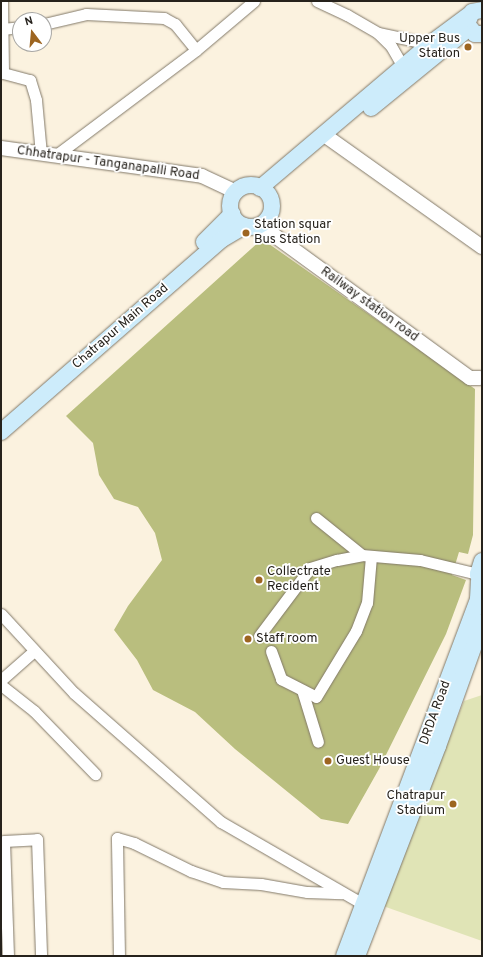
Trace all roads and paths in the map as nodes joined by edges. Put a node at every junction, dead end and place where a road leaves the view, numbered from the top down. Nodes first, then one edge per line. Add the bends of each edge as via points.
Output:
1 (2, 1) edge
2 (254, 1) edge
3 (317, 1) edge
4 (477, 17) edge
5 (52, 22) edge
6 (12, 28) edge
7 (2, 29) junction
8 (378, 33) junction
9 (430, 44) junction
10 (196, 50) junction
11 (403, 67) junction
12 (327, 137) junction
13 (1, 148) edge
14 (41, 154) junction
15 (55, 156) junction
16 (264, 191) junction
17 (237, 192) junction
18 (232, 214) junction
19 (264, 222) junction
20 (244, 226) junction
21 (482, 247) edge
22 (481, 379) edge
23 (1, 420) edge
24 (1, 432) edge
25 (316, 518) dead end
26 (367, 555) junction
27 (480, 575) edge
28 (1, 614) edge
29 (482, 623) edge
30 (259, 636) dead end
31 (34, 650) junction
32 (271, 651) dead end
33 (1, 680) edge
34 (1, 685) edge
35 (302, 690) junction
36 (318, 742) dead end
37 (94, 774) dead end
38 (345, 893) junction
39 (369, 908) junction
40 (8, 956) edge
41 (42, 956) edge
42 (118, 956) edge
43 (344, 956) edge
44 (357, 956) edge

1 - 7 street
2 - 10 street
3 - 8 street via 347,14
4 - 9 main road
4 - 12 main road
5 - 10 street via 86,14 164,18 175,24
6 - 7 street
7 - 14 street via 3,73 30,80 36,100
8 - 9 street
8 - 11 street via 391,46
9 - 11 main road
10 - 15 street
11 - 12 main road
12 - 16 main road
12 - 21 street
13 - 14 street, Chhatrapur - Tanganapalli Road
14 - 15 street, Chhatrapur - Tanganapalli Road
15 - 17 street, Chhatrapur - Tanganapalli Road via 202,176
16 - 17 main road via 250,186
16 - 19 main road via 272,207
17 - 18 main road via 231,204
18 - 20 main road
18 - 23 main road, Chatrapur Main Road via 216,232
19 - 20 main road
19 - 22 street, Railway station road via 474,370
20 - 24 main road, Chatrapur Main Road via 221,240
25 - 26 street
26 - 27 street via 420,560
26 - 30 street via 310,568
26 - 35 street via 367,603 356,631 316,697
27 - 39 main road, DRDA Road via 478,599
28 - 31 street
29 - 39 main road, DRDA Road via 438,746
31 - 33 street
31 - 38 street via 74,693 221,822
32 - 35 street via 281,679
34 - 37 street via 34,711
35 - 36 street
38 - 39 street
38 - 42 street via 308,892 223,882 191,871 134,843 117,838
39 - 43 main road, DRDA Road
39 - 44 main road, DRDA Road
40 - 41 street via 4,841 37,839

